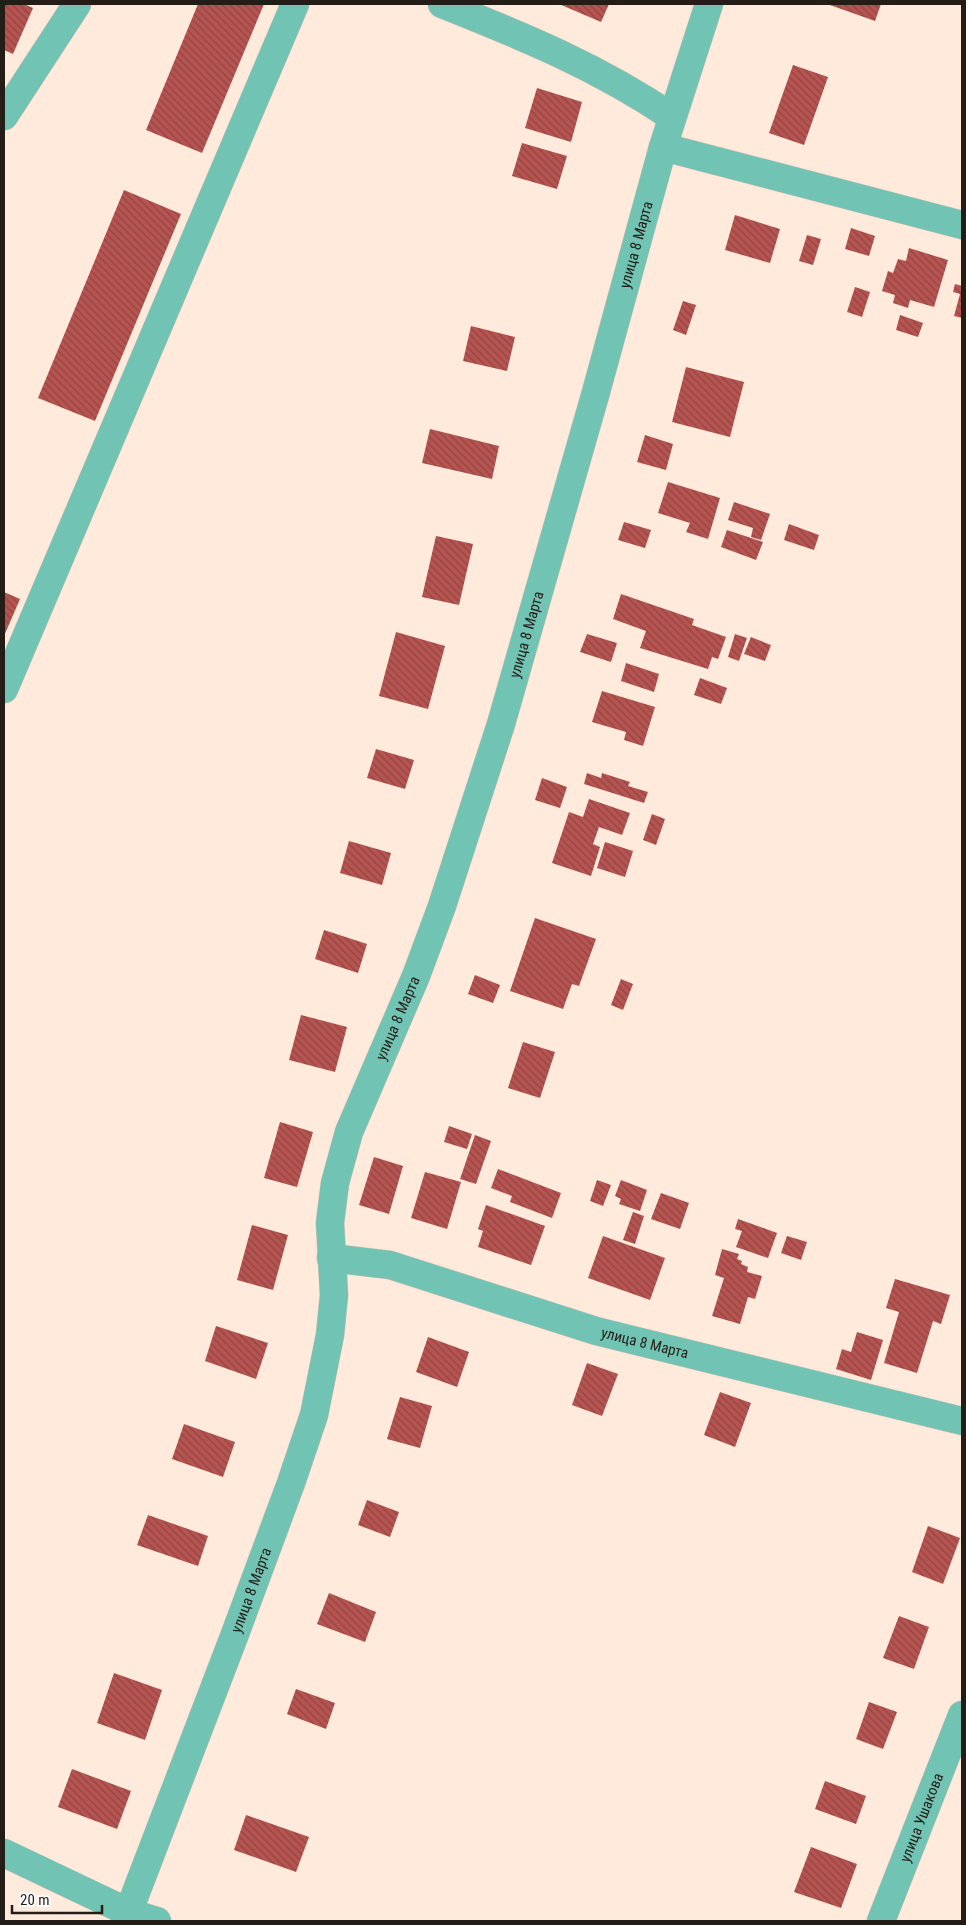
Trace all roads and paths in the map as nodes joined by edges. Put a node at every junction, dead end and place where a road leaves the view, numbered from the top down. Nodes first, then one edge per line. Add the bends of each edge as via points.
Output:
1 (77, 4) edge
2 (295, 4) edge
3 (442, 4) edge
4 (709, 4) edge
5 (4, 116) edge
6 (672, 117) junction
7 (663, 148) junction
8 (962, 225) edge
9 (4, 689) edge
10 (331, 1258) junction
11 (962, 1421) edge
12 (962, 1715) edge
13 (4, 1853) edge
14 (126, 1917) edge
15 (157, 1921) edge
16 (881, 1921) edge

1 - 5 street
2 - 9 street
3 - 6 street via 583,63
4 - 6 street, улица 8 Марта
6 - 7 street, улица 8 Марта
7 - 8 street
7 - 10 street, улица 8 Марта via 498,733 416,976 349,1132 335,1184 330,1223
10 - 11 street, улица 8 Марта via 390,1265 596,1331
10 - 14 street, улица 8 Марта via 334,1295 330,1335 314,1415 235,1634
12 - 16 street, улица Ушакова
13 - 14 street
14 - 15 street

